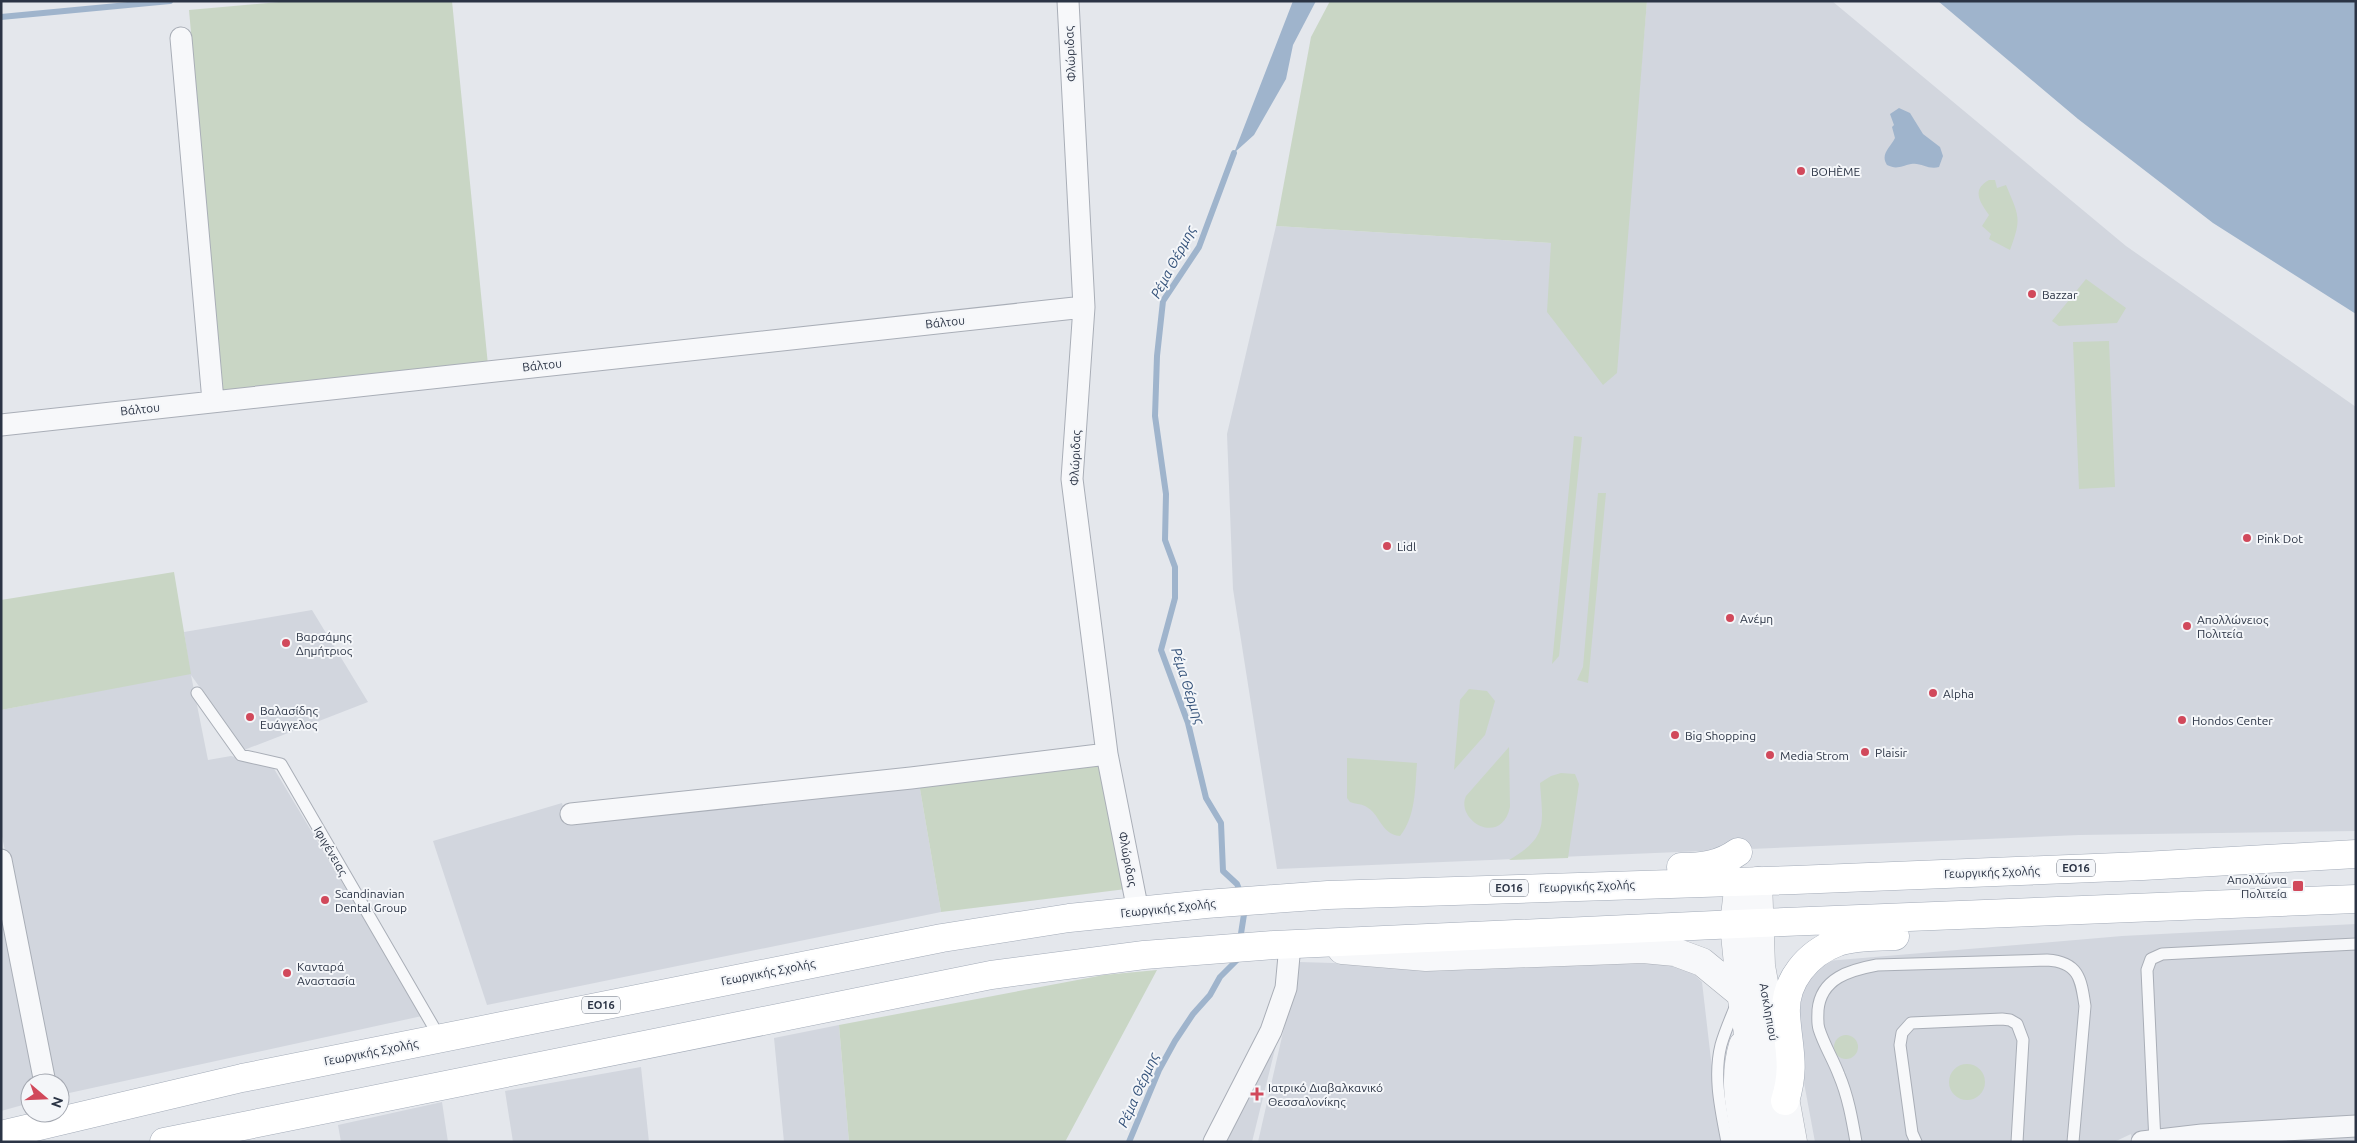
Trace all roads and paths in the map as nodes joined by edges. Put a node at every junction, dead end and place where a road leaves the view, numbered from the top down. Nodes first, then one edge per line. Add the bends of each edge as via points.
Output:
1 (1068, 1) edge
2 (181, 38) dead end
3 (1084, 307) junction
4 (213, 401) junction
5 (1, 425) edge
6 (197, 693) dead end
7 (1106, 754) junction
8 (571, 814) dead end
9 (1738, 852) dead end
10 (2356, 854) edge
11 (1, 860) edge
12 (1572, 887) junction
13 (2356, 899) edge
14 (1750, 903) junction
15 (2145, 908) junction
16 (1138, 911) junction
17 (2356, 944) edge
18 (1282, 945) junction
19 (1741, 994) junction
20 (1748, 1029) junction
21 (441, 1039) junction
22 (43, 1073) edge
23 (1785, 1100) junction
24 (70, 1113) edge
25 (35, 1123) edge
26 (2356, 1126) edge
27 (1, 1135) edge
28 (2150, 1141) edge
29 (164, 1142) edge
30 (1214, 1142) edge
31 (1727, 1142) edge
32 (1746, 1142) edge
33 (1768, 1142) edge
34 (1793, 1142) edge
35 (1856, 1142) edge
36 (1916, 1142) edge
37 (2017, 1142) edge
38 (2073, 1142) edge

1 - 3 street, Φλώριδας
2 - 4 street
3 - 4 street, Βάλτου
3 - 7 street, Φλώριδας via 1072,478
4 - 5 street, Βάλτου
6 - 21 lane, Ιφιγένειας via 241,755 281,764
7 - 8 street
7 - 16 street, Φλώριδας
9 - 12 main road via 1714,864 1646,868
10 - 14 main road, Γεωργικής Σχολής / ΕΟ16 via 1795,880
11 - 22 street
12 - 14 main road, Γεωργικής Σχολής / ΕΟ16
12 - 16 main road, Γεωργικής Σχολής / ΕΟ16 via 1279,898
13 - 15 main road, Γεωργικής Σχολής / ΕΟ16
14 - 15 main road, Γεωργικής Σχολής / ΕΟ16
14 - 18 main road, Γεωργικής Σχολής / ΕΟ16
14 - 19 street, Ασκληπιού
14 - 23 street, Ασκληπιού
15 - 23 main road via 2056,927 1860,938 1831,946 1808,961 1789,986 1786,1014 1792,1081
16 - 21 main road, Γεωργικής Σχολής / ΕΟ16 via 1034,922 942,938
17 - 28 lane via 2162,954 2151,959 2147,970
18 - 19 street via 1426,958 1643,950 1675,952 1702,962
18 - 29 main road, Γεωργικής Σχολής / ΕΟ16 via 1075,962 990,975
18 - 30 street via 1286,988 1271,1031
19 - 20 street, Ασκληπιού
19 - 31 lane via 1721,1046 1718,1068 1718,1094
20 - 32 street, Ασκληπιού via 1739,1056 1737,1079
20 - 33 street
21 - 24 main road, Γεωργικής Σχολής / ΕΟ16
23 - 34 street, Ασκληπιού
25 - 27 main road, Γεωργικής Σχολής / ΕΟ16
26 - 28 street
35 - 38 lane via 1840,1076 1818,1028 1819,1003 1831,981 1857,969 1877,965 2048,960 2062,962 2076,971 2085,1006
36 - 37 lane via 1900,1045 1905,1029 1911,1023 2006,1019 2017,1024 2023,1040

